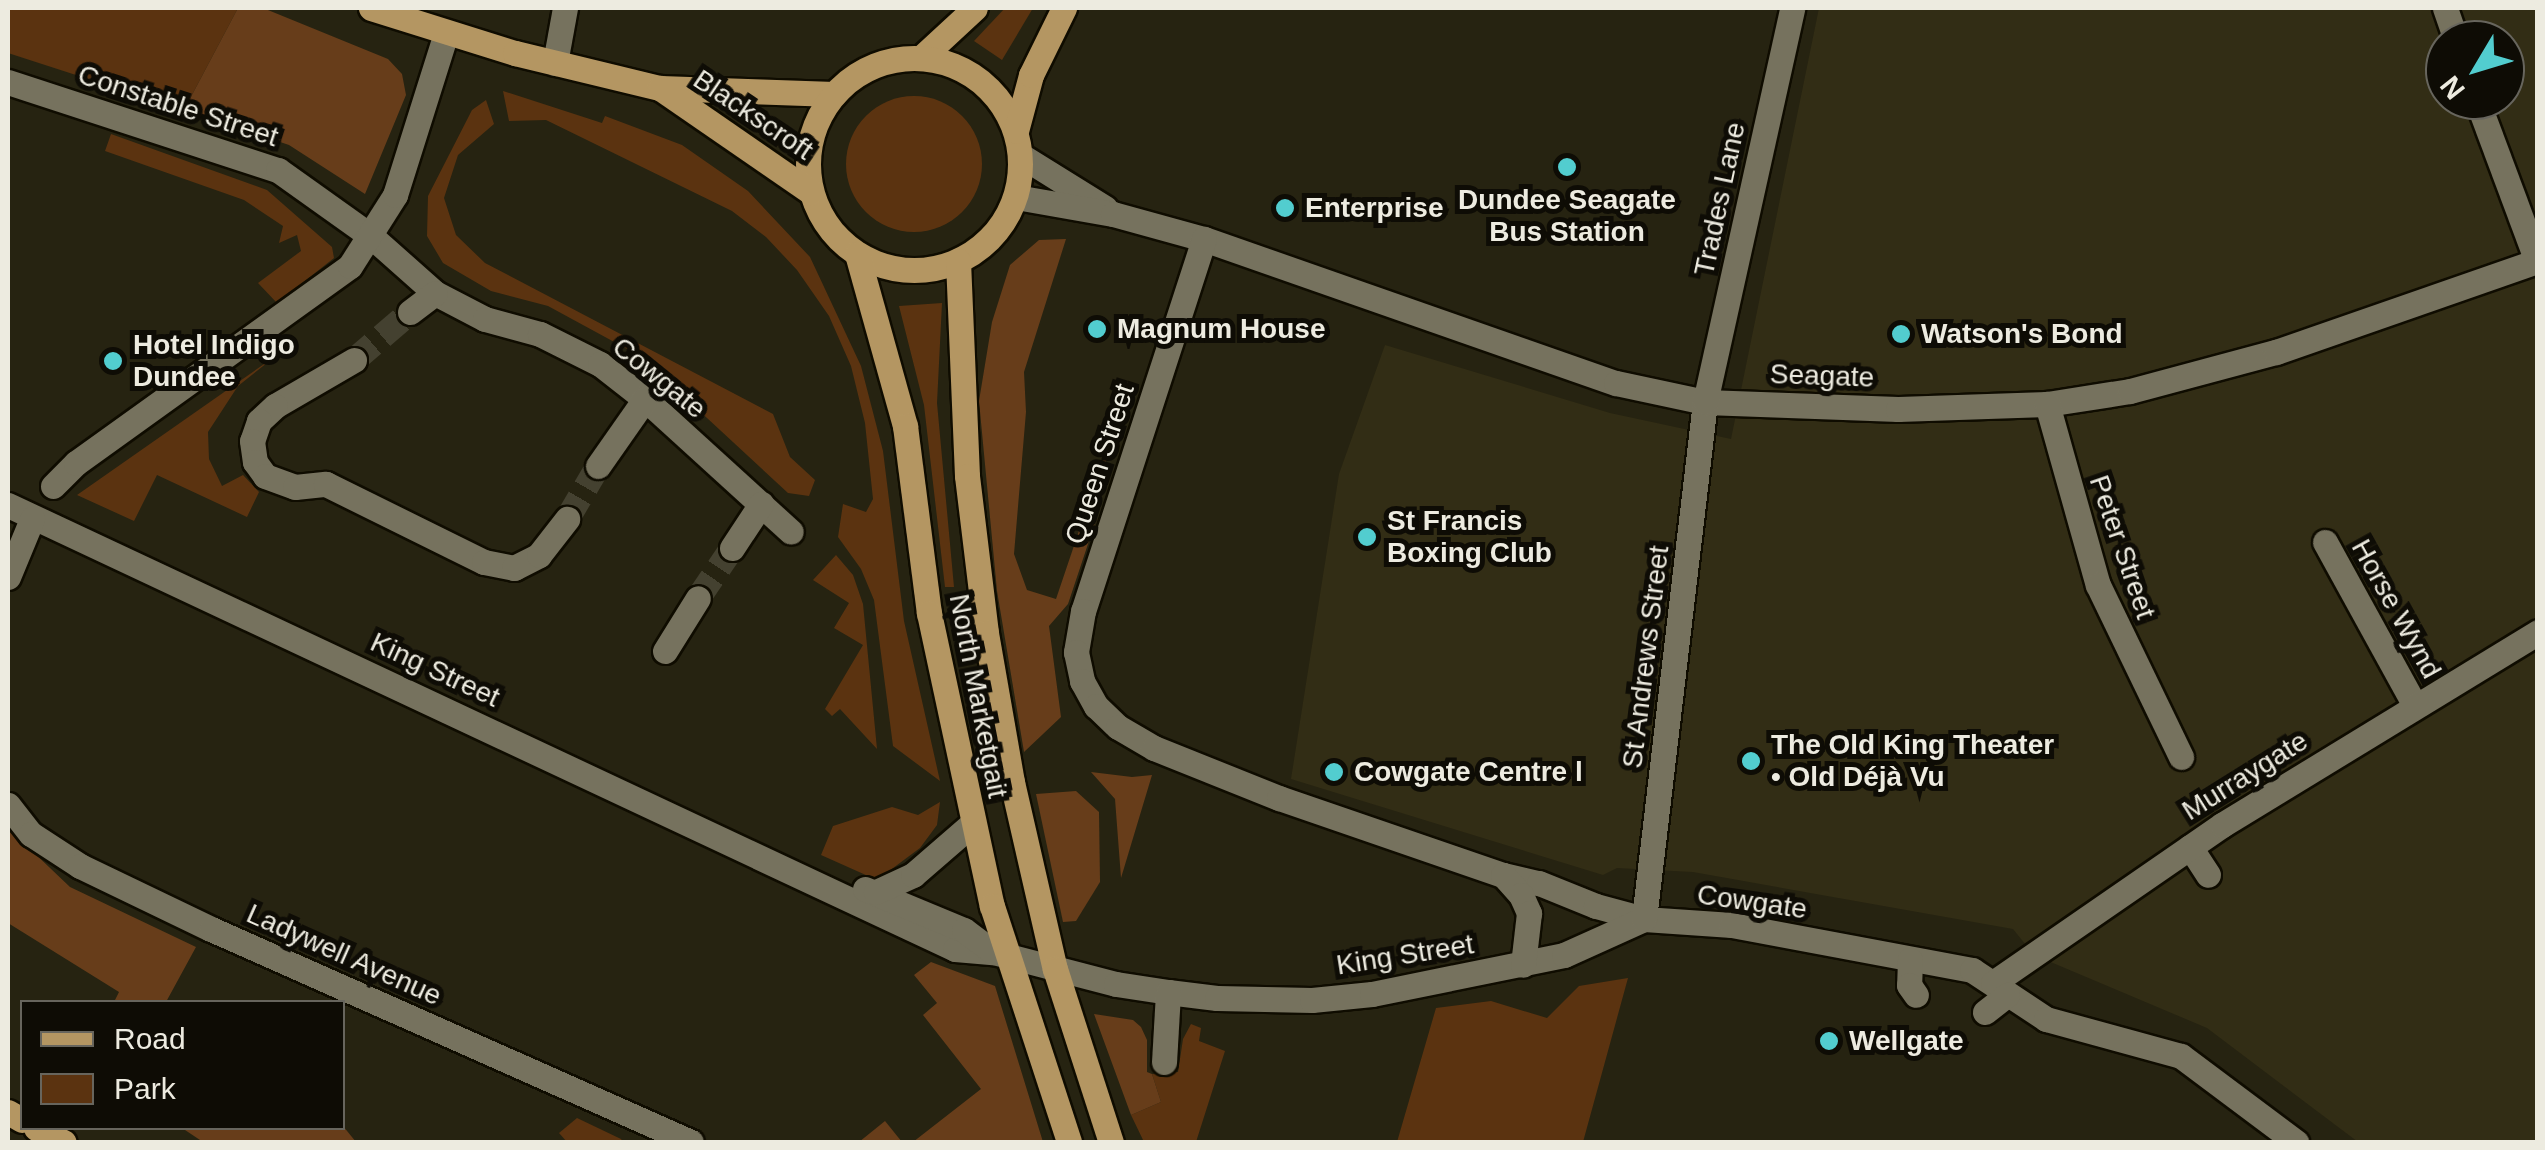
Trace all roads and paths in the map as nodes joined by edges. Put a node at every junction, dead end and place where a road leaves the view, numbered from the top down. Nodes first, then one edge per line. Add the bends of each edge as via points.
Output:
1 (371, 8) edge
2 (565, 8) edge
3 (975, 8) edge
4 (1064, 8) edge
5 (1792, 8) edge
6 (404, 14) edge
7 (446, 33) junction
8 (922, 57) junction
9 (555, 62) junction
10 (8, 82) edge
11 (660, 88) junction
12 (834, 94) junction
13 (2484, 120) edge
14 (1018, 143) junction
15 (812, 192) junction
16 (1016, 197) junction
17 (1113, 214) junction
18 (372, 237) junction
19 (1204, 239) junction
20 (857, 254) junction
21 (958, 261) junction
22 (2537, 261) edge
23 (435, 293) junction
24 (410, 312) tunnel mouth
25 (354, 360) tunnel mouth
26 (645, 400) junction
27 (1705, 402) junction
28 (2047, 404) junction
29 (598, 466) tunnel mouth
30 (53, 486) dead end
31 (761, 504) junction
32 (8, 505) edge
33 (567, 518) tunnel mouth
34 (32, 519) junction
35 (791, 532) dead end
36 (2324, 542) dead end
37 (732, 548) tunnel mouth
38 (8, 576) edge
39 (698, 598) tunnel mouth
40 (2538, 632) edge
41 (665, 651) dead end
42 (1096, 706) joint
43 (2415, 706) junction
44 (2181, 757) dead end
45 (2207, 802) dead end
46 (8, 805) edge
47 (973, 823) junction
48 (2222, 825) junction
49 (2190, 847) junction
50 (2208, 874) dead end
51 (1503, 875) junction
52 (811, 878) junction
53 (876, 892) junction
54 (1644, 919) junction
55 (999, 953) junction
56 (1910, 960) junction
57 (1524, 965) junction
58 (1055, 969) junction
59 (2000, 989) junction
60 (1168, 992) junction
61 (1916, 995) dead end
62 (1985, 1012) dead end
63 (1164, 1062) dead end
64 (40, 1130) edge
65 (679, 1140) edge
66 (64, 1142) edge
67 (1069, 1142) edge
68 (1110, 1142) edge
69 (2296, 1142) edge

1 - 6 main road, Blackscroft
2 - 9 street
3 - 8 main road
4 - 14 main road via 1031,74
5 - 27 street, Trades Lane
6 - 7 main road, Blackscroft
7 - 9 main road, Blackscroft
7 - 18 street via 395,195
8 - 12 main road via 889,60 858,73
8 - 14 main road via 962,68 996,95
9 - 11 main road, Blackscroft
10 - 18 street, Constable Street via 278,170
11 - 12 main road, Blackscroft
11 - 15 main road, Blackscroft
12 - 15 main road via 815,124 808,158
13 - 22 street
14 - 16 main road
14 - 17 street, Seagate
15 - 20 main road via 822,216
16 - 17 street, Seagate
16 - 21 main road via 984,245
17 - 19 street, Seagate
18 - 23 street, Cowgate
18 - 30 street via 350,266
19 - 27 street, Seagate via 1616,384
19 - 42 street, Queen Street via 1083,611 1076,652
20 - 21 main road via 890,268 924,270
20 - 47 main road, North Marketgait via 905,426 929,613
21 - 58 main road, North Marketgait via 967,476 986,633
22 - 28 street, Seagate via 2227,367
23 - 24 street
23 - 26 street, Cowgate via 600,364
25 - 33 street via 259,421 252,441 265,476 295,487 326,484 484,562 514,568 539,555
26 - 29 street
26 - 31 street, Cowgate
27 - 28 street, Seagate via 1898,409
27 - 54 street, St Andrews Street
28 - 44 street, Peter Street via 2098,585
31 - 35 street, Cowgate
31 - 37 street
32 - 34 street, King Street
34 - 38 street
34 - 52 street, King Street
36 - 43 street, Horse Wynd
39 - 41 street
40 - 43 street, Murraygate
42 - 51 street, Cowgate via 1154,748
43 - 48 street, Murraygate
45 - 48 street
46 - 65 street, Ladywell Avenue via 30,834 80,866
47 - 53 street via 925,866
47 - 55 main road, North Marketgait
48 - 49 street, Murraygate
49 - 50 street
49 - 59 street, Murraygate
51 - 54 street, Cowgate
51 - 57 street via 1529,913
52 - 53 street, King Street
52 - 55 street, King Street via 956,949
53 - 55 street, King Street via 964,930
54 - 56 street, Cowgate via 1732,925
54 - 57 street, King Street
55 - 58 street, King Street
55 - 67 main road, North Marketgait
56 - 59 street, Cowgate via 1972,970
56 - 61 street via 1909,985
57 - 60 street, King Street via 1312,1000
58 - 60 street, King Street
58 - 68 main road, North Marketgait
59 - 62 street, Murraygate
59 - 69 street, Cowgate via 2046,1019 2181,1056
60 - 63 street
64 - 66 main road

